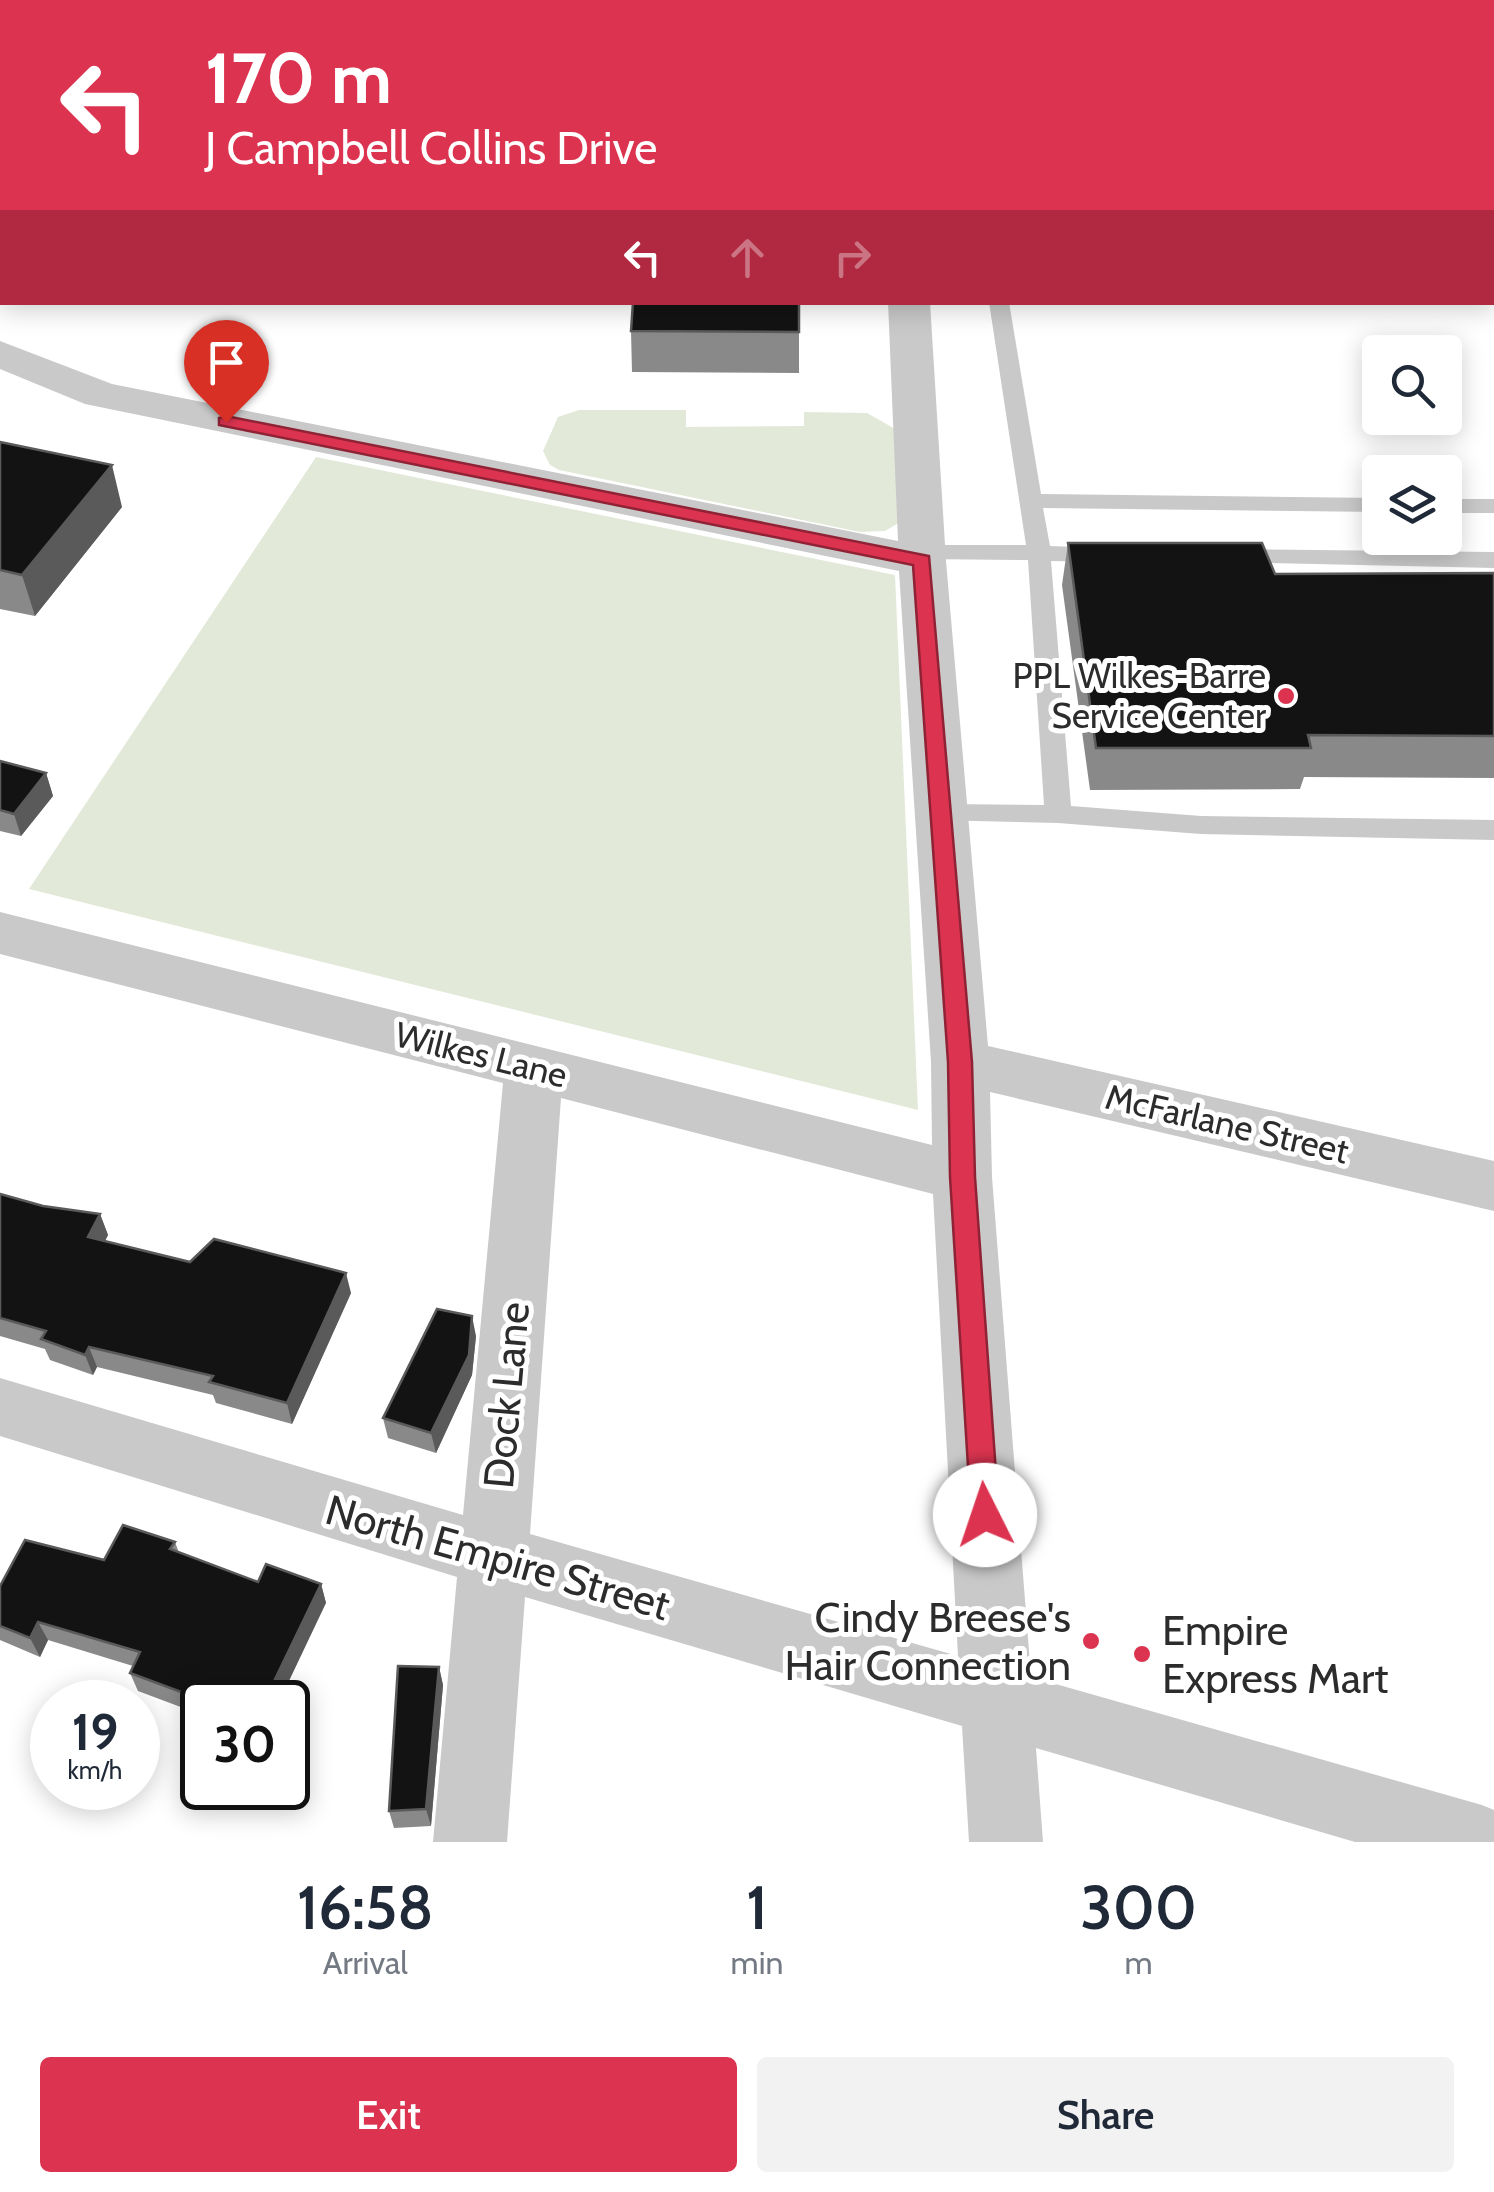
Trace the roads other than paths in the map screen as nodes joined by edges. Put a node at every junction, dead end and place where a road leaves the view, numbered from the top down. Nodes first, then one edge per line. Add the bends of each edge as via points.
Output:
1 (909, 305) edge
2 (1000, 305) edge
3 (0, 354) edge
4 (1031, 502) junction
5 (1362, 505) edge
6 (1462, 506) edge
7 (1494, 506) edge
8 (1039, 553) junction
9 (1126, 555) edge
10 (922, 556) junction
11 (1201, 556) edge
12 (1494, 560) edge
13 (941, 813) junction
14 (1058, 814) junction
15 (1494, 830) edge
16 (0, 933) edge
17 (960, 1062) junction
18 (534, 1068) junction
19 (962, 1177) junction
20 (1494, 1186) edge
21 (0, 1408) edge
22 (493, 1556) junction
23 (998, 1703) junction
24 (470, 1842) edge
25 (1006, 1842) edge
26 (1482, 1842) edge

1 - 10 street
2 - 4 lane
3 - 10 street via 100,395
4 - 5 lane
4 - 8 lane
6 - 7 lane
8 - 9 lane
8 - 10 lane
8 - 14 lane
10 - 13 street
11 - 12 lane
13 - 14 lane
13 - 17 street
14 - 15 lane via 1202,825
16 - 18 street, Wilkes Lane
17 - 19 street
17 - 20 street, McFarlane Street
18 - 19 street, Wilkes Lane
18 - 22 street, Dock Lane
19 - 23 street
21 - 22 street, North Empire Street
22 - 23 street, North Empire Street
22 - 24 street, Dock Lane
23 - 25 street
23 - 26 street, North Empire Street

